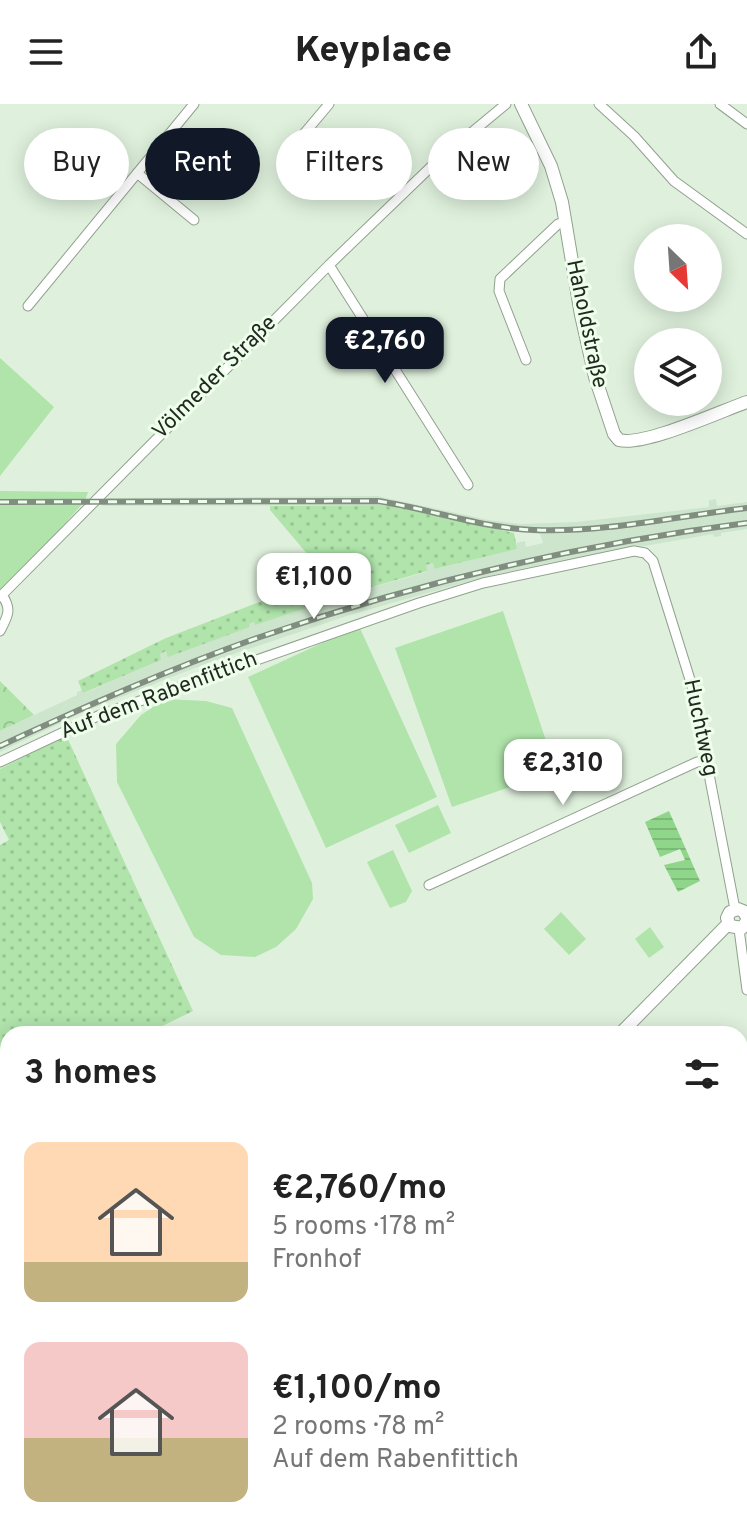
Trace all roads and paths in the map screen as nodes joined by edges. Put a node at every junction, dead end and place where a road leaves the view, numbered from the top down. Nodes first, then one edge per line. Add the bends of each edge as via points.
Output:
1 (194, 104) edge
2 (329, 104) edge
3 (506, 104) edge
4 (521, 104) edge
5 (599, 104) edge
6 (720, 104) edge
7 (747, 124) edge
8 (309, 128) edge
9 (137, 173) junction
10 (194, 220) dead end
11 (565, 222) junction
12 (747, 234) edge
13 (329, 265) junction
14 (28, 306) dead end
15 (526, 360) dead end
16 (747, 402) edge
17 (468, 485) dead end
18 (645, 553) joint
19 (1, 596) edge
20 (0, 631) edge
21 (707, 761) junction
22 (0, 762) edge
23 (429, 885) dead end
24 (741, 918) edge
25 (747, 990) edge
26 (628, 1026) edge

1 - 9 street
2 - 8 street
3 - 13 street, Völmeder Straße via 436,162
4 - 11 street, Haholdstraße via 551,166
5 - 12 street via 674,181
6 - 7 street
9 - 10 street
9 - 14 street
11 - 15 street, Haholdstraße via 500,279 499,291
11 - 16 street, Haholdstraße via 581,315 609,426 619,440 678,428
13 - 17 street
13 - 19 street, Völmeder Straße
18 - 21 street, Huchtweg via 653,561 692,686
18 - 22 street, Auf dem Rabenfittich via 558,566 419,603 100,715
19 - 20 street, Völmeder Straße via 10,611
21 - 23 street
21 - 24 street, Huchtweg
24 - 25 street, Huchtweg
24 - 26 street

